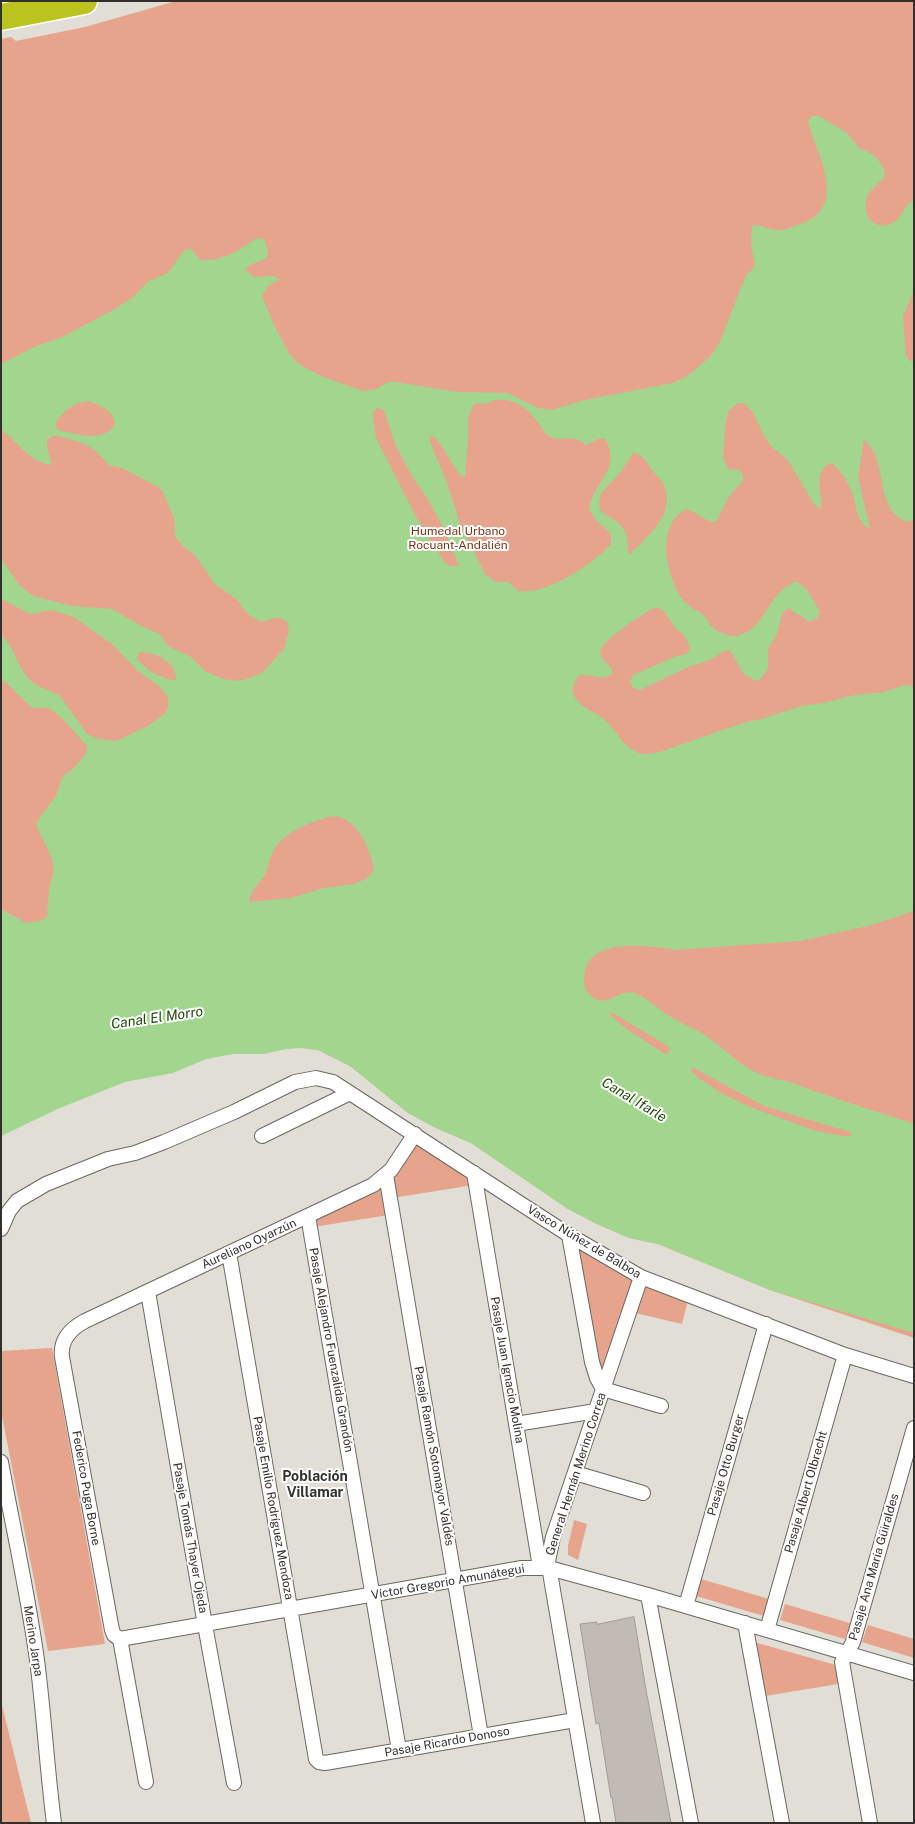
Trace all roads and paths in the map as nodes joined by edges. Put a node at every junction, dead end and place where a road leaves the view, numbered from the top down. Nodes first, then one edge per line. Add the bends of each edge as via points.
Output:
1 (36, 1) edge
2 (84, 1) edge
3 (4, 16) edge
4 (350, 1093) junction
5 (415, 1134) junction
6 (262, 1136) dead end
7 (474, 1174) junction
8 (386, 1175) junction
9 (17, 1201) junction
10 (1, 1207) edge
11 (308, 1216) junction
12 (1, 1229) edge
13 (569, 1235) junction
14 (229, 1253) junction
15 (641, 1277) junction
16 (148, 1292) junction
17 (766, 1324) junction
18 (67, 1334) joint
19 (845, 1354) junction
20 (914, 1376) edge
21 (603, 1389) junction
22 (661, 1406) dead end
23 (596, 1411) junction
24 (516, 1424) junction
25 (914, 1428) edge
26 (1, 1462) edge
27 (575, 1473) junction
28 (643, 1493) dead end
29 (544, 1567) junction
30 (455, 1580) junction
31 (372, 1595) junction
32 (648, 1595) junction
33 (686, 1606) junction
34 (290, 1610) junction
35 (745, 1624) junction
36 (205, 1625) junction
37 (767, 1630) junction
38 (120, 1638) junction
39 (845, 1654) junction
40 (914, 1673) edge
41 (575, 1720) junction
42 (481, 1736) junction
43 (399, 1750) junction
44 (319, 1762) joint
45 (146, 1782) dead end
46 (234, 1783) dead end
47 (54, 1823) edge
48 (593, 1823) edge
49 (691, 1823) edge
50 (782, 1823) edge
51 (870, 1823) edge

1 - 3 highway
2 - 3 highway
4 - 5 street, Vasco Núñez de Balboa
4 - 6 street
4 - 9 street, Vasco Núñez de Balboa via 333,1082 316,1078 295,1082 164,1142 135,1153 108,1158 46,1184
5 - 7 street, Vasco Núñez de Balboa
5 - 8 street, Aureliano Oyarzún
7 - 13 street, Vasco Núñez de Balboa
7 - 24 street, Pasaje Juan Ignacio Molina
8 - 11 street, Aureliano Oyarzún via 373,1185
8 - 30 street, Pasaje Ramón Sotomayor Valdés
9 - 10 street
9 - 12 street
11 - 14 street, Aureliano Oyarzún
11 - 31 street, Pasaje Alejandro Fuenzalida Grandón
13 - 15 street, Vasco Núñez de Balboa
13 - 21 street via 592,1362
14 - 16 street, Aureliano Oyarzún
14 - 34 street, Pasaje Emilio Rodríguez Mendoza
15 - 17 street, Vasco Núñez de Balboa
15 - 21 street, General Hernán Merino Correa
16 - 18 street, Aureliano Oyarzún via 85,1321
16 - 36 street, Pasaje Tomás Thayer Ojeda
17 - 19 street, Vasco Núñez de Balboa
17 - 33 street, Pasaje Otto Burger
18 - 38 street, Federico Puga Borne via 62,1357 112,1630
19 - 20 street, Vasco Núñez de Balboa
19 - 37 street, Pasaje Albert Olbrecht
21 - 22 street
21 - 23 street, General Hernán Merino Correa
23 - 24 street
23 - 27 street, General Hernán Merino Correa
24 - 29 street, Pasaje Juan Ignacio Molina
25 - 39 street, Pasaje Ana María Güiraldes via 853,1642
26 - 47 street, Merino Jarpa via 37,1660
27 - 28 street
27 - 29 street, General Hernán Merino Correa
29 - 30 street, Víctor Gregorio Amunátegui
29 - 32 street, Víctor Gregorio Amunátegui
29 - 41 street, General Hernán Merino Correa
30 - 31 street, Víctor Gregorio Amunátegui
30 - 42 street, Pasaje Ramón Sotomayor Valdés
31 - 34 street, Víctor Gregorio Amunátegui
31 - 43 street, Pasaje Alejandro Fuenzalida Grandón
32 - 33 street, Víctor Gregorio Amunátegui
32 - 49 street
33 - 35 street, Víctor Gregorio Amunátegui
34 - 36 street, Víctor Gregorio Amunátegui
34 - 44 street, Pasaje Emilio Rodríguez Mendoza via 315,1755
35 - 37 street, Víctor Gregorio Amunátegui
35 - 50 street
36 - 38 street, Víctor Gregorio Amunátegui
36 - 46 street, Pasaje Tomás Thayer Ojeda
37 - 39 street, Víctor Gregorio Amunátegui
38 - 45 street, Federico Puga Borne
39 - 40 street, Víctor Gregorio Amunátegui
39 - 51 street, Pasaje Ana María Güiraldes via 842,1671
41 - 42 street, Pasaje Ricardo Donoso
41 - 48 street, General Hernán Merino Correa
42 - 43 street, Pasaje Ricardo Donoso
43 - 44 street, Pasaje Ricardo Donoso

